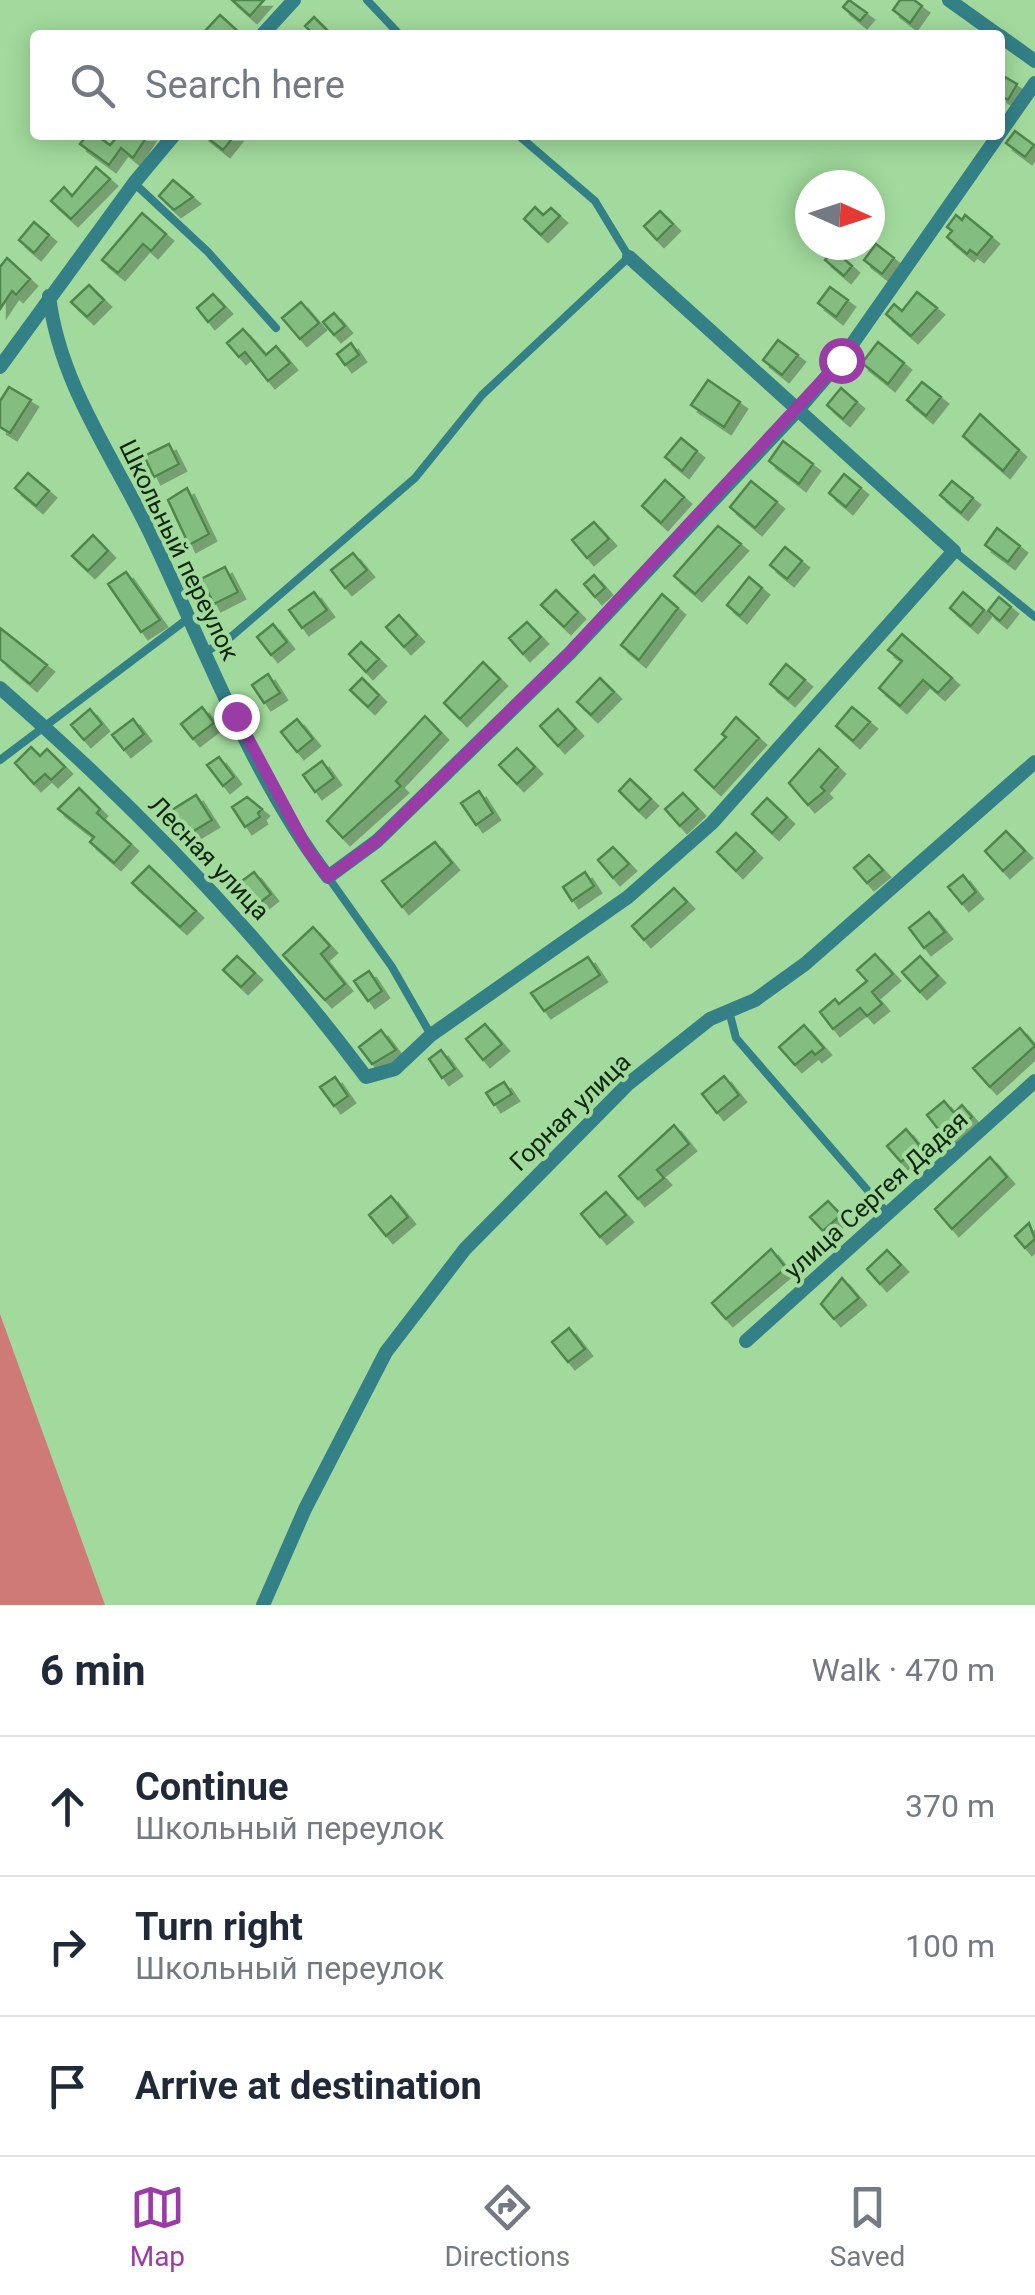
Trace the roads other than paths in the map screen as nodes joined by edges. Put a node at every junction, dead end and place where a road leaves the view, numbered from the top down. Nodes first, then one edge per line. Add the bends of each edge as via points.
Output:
1 (294, 0) edge
2 (367, 0) edge
3 (949, 0) edge
4 (267, 30) edge
5 (395, 30) edge
6 (991, 30) edge
7 (1005, 40) edge
8 (1035, 61) edge
9 (1035, 83) edge
10 (1005, 126) edge
11 (170, 140) edge
12 (524, 140) edge
13 (995, 140) edge
14 (134, 183) junction
15 (629, 257) junction
16 (50, 296) junction
17 (276, 328) dead end
18 (0, 366) edge
19 (797, 411) junction
20 (954, 551) junction
21 (190, 617) junction
22 (1035, 618) edge
23 (204, 653) junction
24 (0, 688) edge
25 (45, 727) junction
26 (0, 760) edge
27 (1035, 762) edge
28 (328, 877) junction
29 (729, 1011) junction
30 (431, 1035) junction
31 (1035, 1081) edge
32 (890, 1215) junction
33 (746, 1341) dead end
34 (263, 1605) edge

1 - 4 street
2 - 5 lane
3 - 6 street
7 - 8 street
9 - 10 street
11 - 14 street
12 - 15 lane via 595,201
13 - 19 street via 853,344
14 - 16 street
14 - 17 lane
15 - 19 street
15 - 23 lane via 482,395 415,478
16 - 18 street
16 - 21 street, Школьный переулок via 75,398 125,481
19 - 20 street
19 - 28 street via 570,652 377,841
20 - 22 lane
20 - 30 street via 712,823 628,896
21 - 23 street, Школьный переулок
21 - 25 lane
23 - 28 street, Школьный переулок
24 - 25 street, Лесная улица
25 - 26 lane
25 - 30 street, Лесная улица via 283,969 366,1077 395,1069
27 - 29 street, Горная улица via 805,964
28 - 30 lane
29 - 32 lane via 736,1038
29 - 34 street, Горная улица via 628,1084 465,1248 386,1352
31 - 32 street, улица Сергея Дадая
32 - 33 street, улица Сергея Дадая

